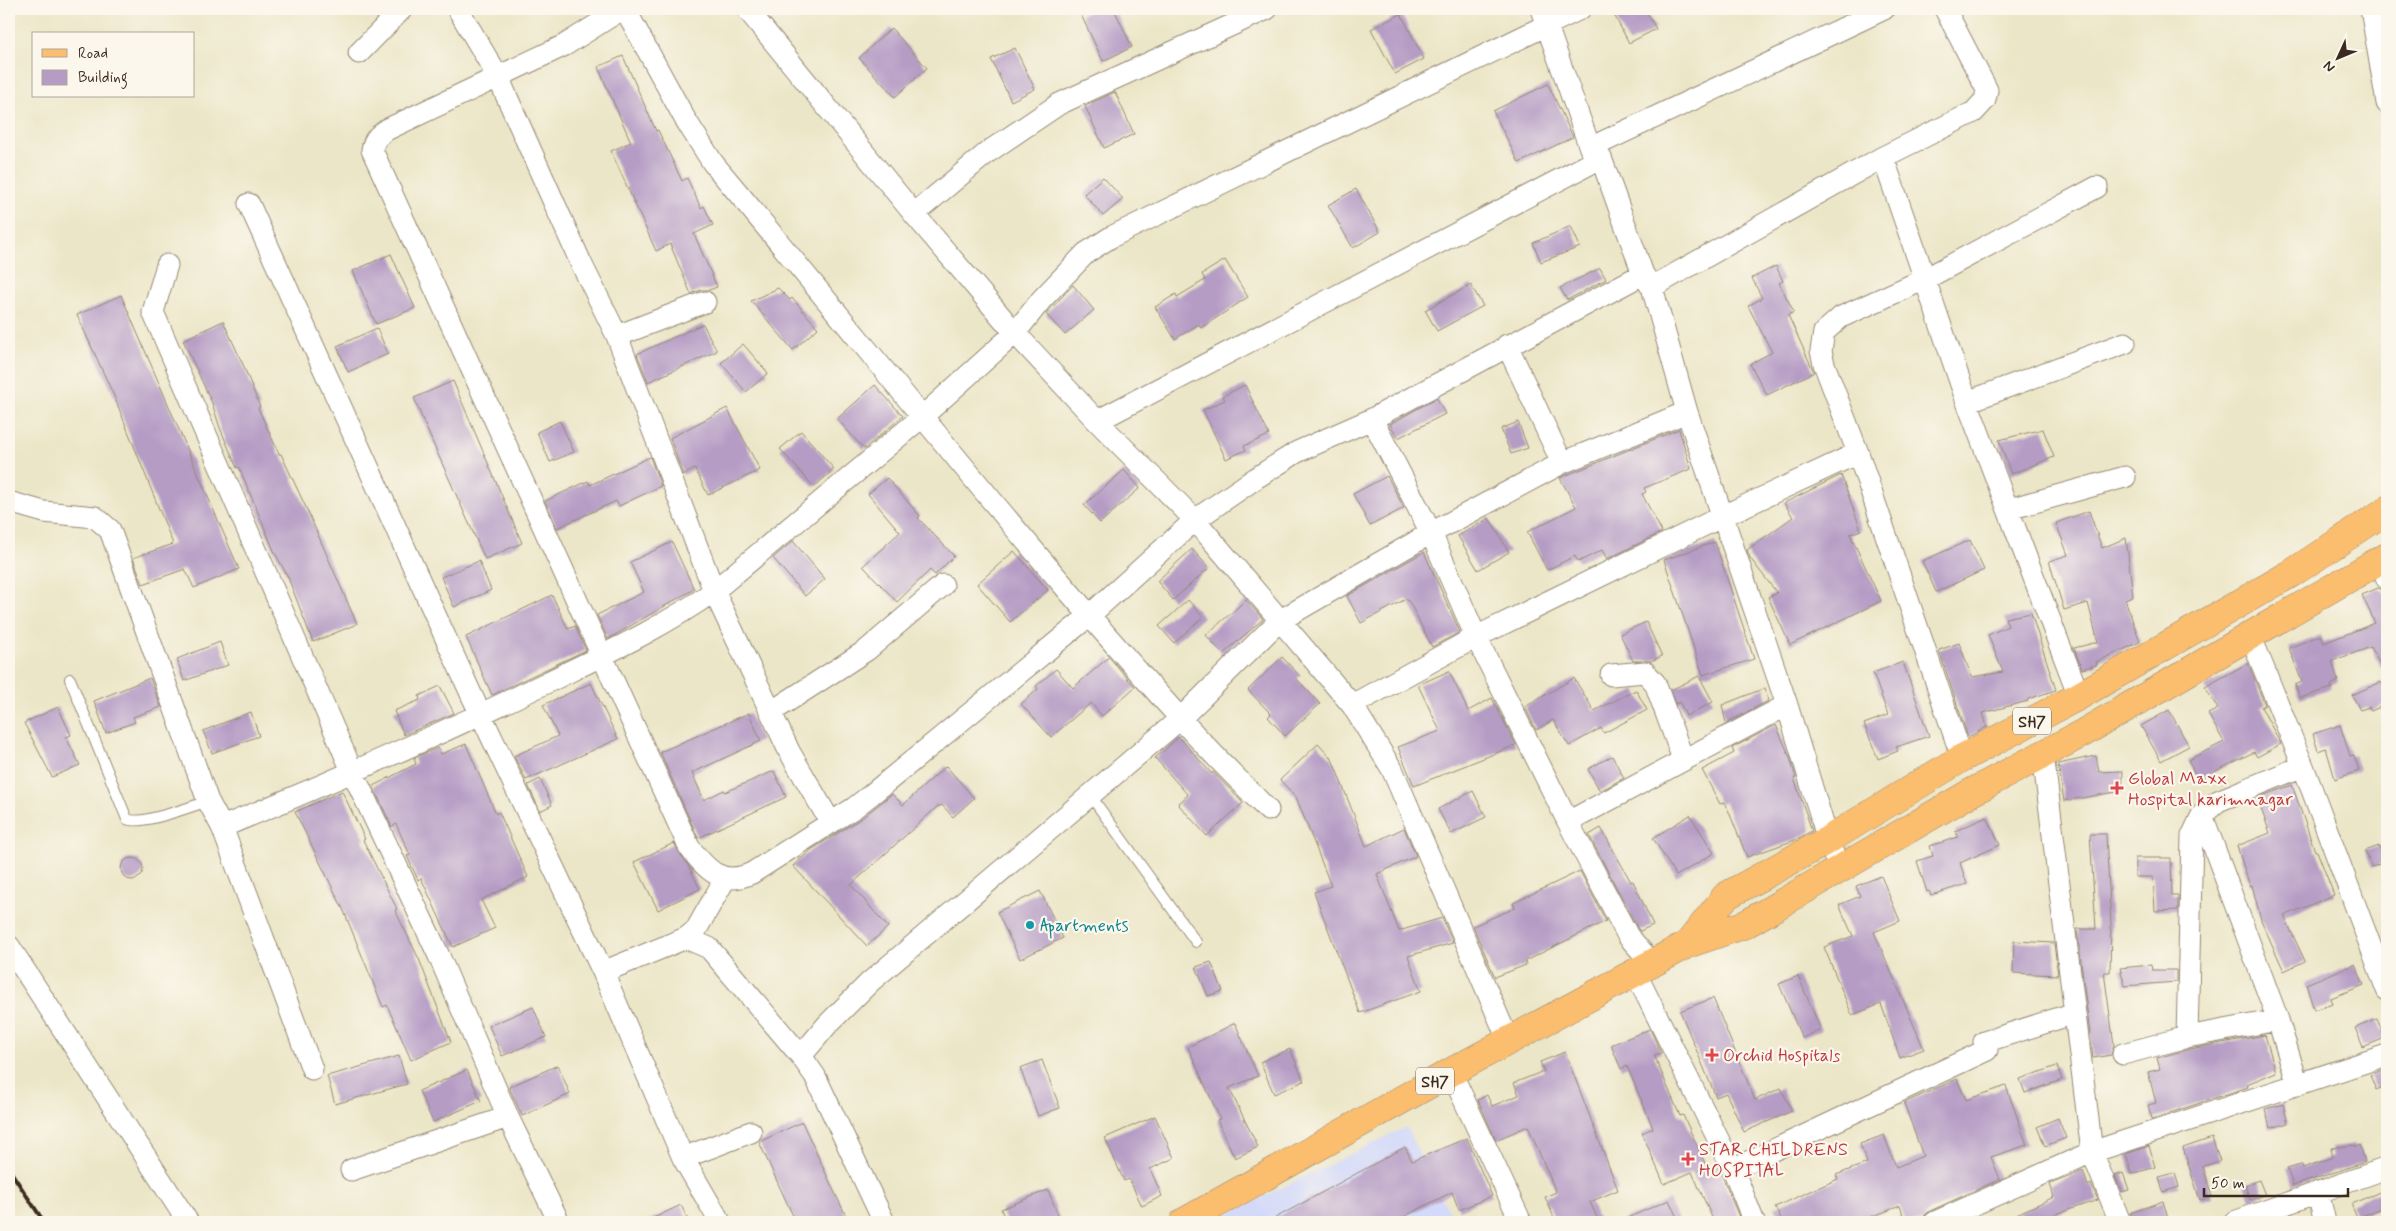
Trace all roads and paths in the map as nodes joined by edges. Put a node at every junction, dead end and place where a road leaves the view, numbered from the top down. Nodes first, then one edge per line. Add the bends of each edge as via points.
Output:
1 (402, 9) edge
2 (458, 9) edge
3 (624, 9) edge
4 (747, 9) edge
5 (1267, 9) edge
6 (1580, 9) edge
7 (1884, 9) edge
8 (1945, 9) edge
9 (2371, 9) edge
10 (1544, 17) edge
11 (359, 53) dead end
12 (498, 77) junction
13 (2387, 103) edge
14 (1595, 153) junction
15 (1883, 156) junction
16 (2097, 188) dead end
17 (249, 204) dead end
18 (914, 214) junction
19 (167, 265) dead end
20 (1924, 279) junction
21 (1648, 280) junction
22 (705, 302) dead end
23 (1015, 333) junction
24 (617, 336) junction
25 (2126, 343) dead end
26 (1507, 345) junction
27 (1967, 402) junction
28 (1687, 412) junction
29 (922, 417) junction
30 (1372, 419) junction
31 (1097, 421) junction
32 (1858, 453) junction
33 (1562, 464) junction
34 (2125, 477) dead end
35 (9, 502) edge
36 (2009, 509) junction
37 (2387, 510) edge
38 (1722, 517) junction
39 (1194, 520) junction
40 (1431, 533) junction
41 (2385, 565) edge
42 (943, 585) dead end
43 (714, 591) junction
44 (1090, 615) junction
45 (1279, 621) junction
46 (1476, 637) junction
47 (2250, 637) junction
48 (602, 655) junction
49 (1611, 675) dead end
50 (70, 679) dead end
51 (2079, 696) junction
52 (1352, 705) junction
53 (1786, 705) junction
54 (771, 712) junction
55 (481, 715) junction
56 (1180, 719) junction
57 (2043, 754) junction
58 (1962, 758) junction
59 (1683, 759) junction
60 (2303, 766) junction
61 (352, 772) junction
62 (1090, 795) junction
63 (208, 801) junction
64 (1268, 810) dead end
65 (2202, 815) junction
66 (831, 822) junction
67 (1568, 822) junction
68 (222, 827) junction
69 (1828, 840) junction
70 (1839, 869) junction
71 (725, 879) junction
72 (686, 938) junction
73 (1196, 942) dead end
74 (1688, 944) junction
75 (9, 946) edge
76 (1644, 968) junction
77 (603, 972) junction
78 (2387, 990) edge
79 (2075, 1013) junction
80 (2278, 1020) junction
81 (2188, 1037) junction
82 (1509, 1042) junction
83 (2123, 1054) dead end
84 (2387, 1055) edge
85 (801, 1056) junction
86 (312, 1069) dead end
87 (1451, 1072) junction
88 (2298, 1085) junction
89 (508, 1117) junction
90 (751, 1132) dead end
91 (2092, 1152) junction
92 (683, 1158) junction
93 (2387, 1168) edge
94 (1733, 1169) junction
95 (351, 1170) dead end
96 (2318, 1192) junction
97 (188, 1222) edge
98 (559, 1222) edge
99 (720, 1222) edge
100 (884, 1222) edge
101 (1184, 1222) edge
102 (1521, 1222) edge
103 (1754, 1222) edge
104 (1935, 1222) edge
105 (2120, 1222) edge
106 (2234, 1222) edge
107 (2325, 1222) edge

1 - 11 street
2 - 12 street
3 - 12 street via 565,45
3 - 29 street via 713,163
4 - 18 street
5 - 18 street via 1059,104 988,152
6 - 10 street
7 - 14 street
8 - 15 street via 1987,90 1984,100 1974,112
9 - 13 street
10 - 14 street
10 - 23 street via 1111,237 1086,253
12 - 24 street
12 - 48 street via 388,129 377,136 372,150
14 - 21 street
14 - 31 street
15 - 20 street
15 - 21 street
16 - 20 street
17 - 55 street
18 - 23 street
19 - 61 street via 153,312
20 - 27 street
20 - 32 street via 1842,316 1824,332 1820,352
21 - 26 street
21 - 28 street
22 - 24 street
23 - 29 street
23 - 31 street
24 - 43 street
25 - 27 street
26 - 30 street
26 - 33 street
27 - 36 street
28 - 33 street
28 - 38 street
29 - 43 street
29 - 44 street
30 - 39 street via 1297,452
30 - 40 street
31 - 39 street
32 - 38 street
32 - 58 street
33 - 40 street
34 - 36 street
35 - 63 street via 44,512 95,517 110,530
36 - 51 street
37 - 51 main road, SH7 via 2292,573
38 - 46 street
38 - 53 street
39 - 44 street
39 - 45 street
40 - 45 street
40 - 46 street
41 - 47 main road, SH7
42 - 54 street via 867,650
43 - 48 street via 680,615
43 - 54 street
44 - 56 street
44 - 66 street via 915,760
45 - 52 street
45 - 56 street
46 - 52 street
46 - 67 street
47 - 57 main road, SH7
47 - 60 street
48 - 55 street
48 - 71 street via 689,847 712,872
49 - 59 street via 1645,672 1655,683
50 - 63 lane via 127,819 133,822
51 - 58 main road, SH7
52 - 82 street via 1392,769
53 - 59 street
53 - 69 street
54 - 66 street via 789,751
55 - 61 street
55 - 77 street
56 - 62 street
56 - 64 street
57 - 70 main road, SH7
57 - 79 street
58 - 69 main road, SH7
59 - 67 street
60 - 65 street via 2218,801
60 - 78 street
61 - 68 street
61 - 89 street via 439,956
62 - 73 lane
62 - 85 street via 870,982
63 - 68 street
65 - 80 street
65 - 81 street via 2192,836
66 - 71 street via 739,880
67 - 76 street
68 - 86 street
69 - 70 street
69 - 74 main road, SH7 via 1726,896
70 - 74 main road, SH7 via 1746,924
71 - 72 street via 696,930
72 - 77 street
72 - 85 street via 709,948
74 - 76 main road, SH7
75 - 97 street
76 - 82 main road, SH7
76 - 94 street
77 - 92 street
79 - 91 street
79 - 94 street via 1985,1046
80 - 81 street
80 - 88 street
81 - 83 street
82 - 87 main road, SH7
84 - 88 street
85 - 100 street via 815,1076
87 - 101 main road, SH7
87 - 102 street
88 - 91 street
89 - 95 street
89 - 98 street
90 - 92 street
91 - 104 street
91 - 105 street
92 - 99 street
93 - 96 street
94 - 103 street
96 - 106 street
96 - 107 street

